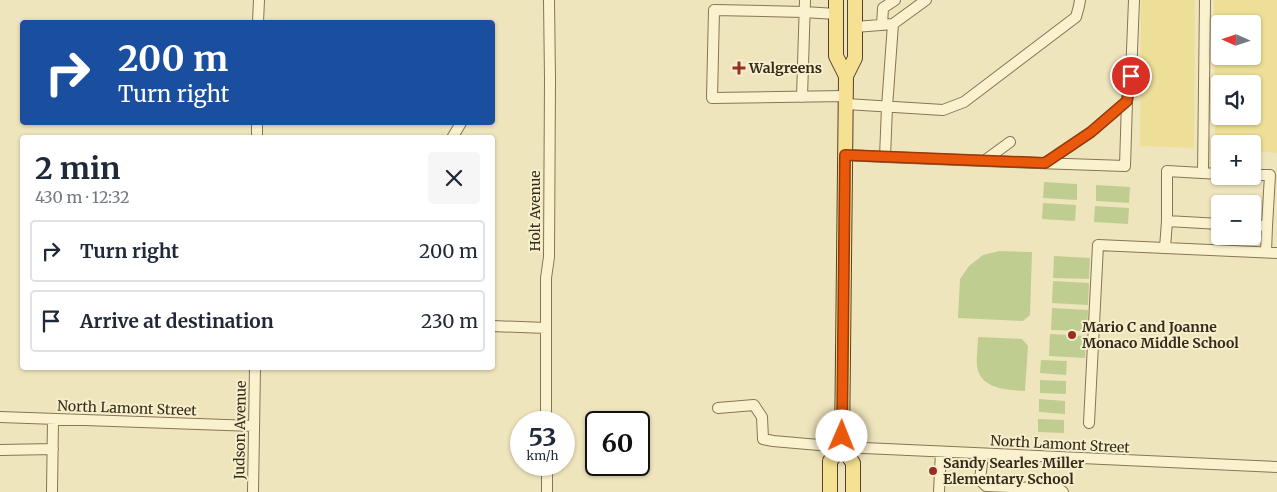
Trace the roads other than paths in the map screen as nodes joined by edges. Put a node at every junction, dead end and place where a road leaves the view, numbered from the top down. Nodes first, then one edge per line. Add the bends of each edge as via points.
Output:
1 (259, 0) edge
2 (549, 0) edge
3 (805, 0) edge
4 (836, 0) edge
5 (855, 0) edge
6 (895, 0) edge
7 (926, 0) edge
8 (1080, 0) edge
9 (1134, 0) edge
10 (1206, 0) edge
11 (726, 5) edge
12 (804, 12) junction
13 (836, 14) junction
14 (258, 20) edge
15 (888, 25) junction
16 (855, 27) junction
17 (846, 76) junction
18 (802, 97) junction
19 (846, 100) junction
20 (1127, 101) junction
21 (887, 106) junction
22 (1010, 142) dead end
23 (845, 155) junction
24 (885, 157) junction
25 (984, 162) junction
26 (1045, 163) junction
27 (1203, 173) junction
28 (1211, 173) edge
29 (1261, 174) edge
30 (1166, 221) junction
31 (1211, 224) edge
32 (1261, 226) edge
33 (1267, 226) junction
34 (1165, 248) junction
35 (1272, 252) edge
36 (495, 326) edge
37 (546, 328) junction
38 (255, 370) edge
39 (718, 408) dead end
40 (546, 411) edge
41 (0, 417) edge
42 (53, 420) junction
43 (1089, 423) dead end
44 (254, 426) junction
45 (842, 447) junction
46 (53, 449) junction
47 (0, 450) edge
48 (941, 452) junction
49 (983, 454) junction
50 (1277, 467) edge
51 (547, 476) edge
52 (52, 492) edge
53 (254, 492) edge
54 (547, 492) edge
55 (830, 492) edge
56 (853, 492) edge
57 (939, 492) edge
58 (1063, 492) edge

1 - 14 street
2 - 37 street, Holt Avenue
3 - 12 street
4 - 13 main road
5 - 16 main road
6 - 15 street via 883,8
7 - 15 street
8 - 21 street via 1076,17 964,102 943,110
9 - 20 street
10 - 27 street
11 - 12 street
11 - 18 street via 714,10 712,98
12 - 13 street
12 - 18 street
13 - 17 main road via 836,56
15 - 16 street
15 - 21 street
16 - 17 main road via 855,58
17 - 19 main road
18 - 19 street
19 - 21 street
19 - 23 main road
20 - 26 street via 1091,132
20 - 26 street via 1125,166
21 - 24 street
22 - 25 street
23 - 24 street
23 - 45 main road
24 - 25 street
25 - 26 street
27 - 28 street
27 - 30 street via 1167,171
29 - 33 street via 1270,175
30 - 31 street
30 - 34 street
32 - 33 street
33 - 35 street
34 - 35 street
34 - 43 street via 1098,245
36 - 37 street
37 - 40 street, Holt Avenue
38 - 44 street, Judson Avenue
39 - 45 street, North Lamont Street via 754,405 762,417 763,439
41 - 42 street, North Lamont Street
42 - 44 street, North Lamont Street
42 - 46 street
44 - 53 street, Judson Avenue
45 - 48 street, North Lamont Street
45 - 55 main road via 830,461
45 - 56 main road via 853,462
46 - 47 street
46 - 52 street
48 - 49 street, North Lamont Street
48 - 57 street
49 - 50 street, North Lamont Street
49 - 58 street via 980,480 986,486 1059,489
51 - 54 street

